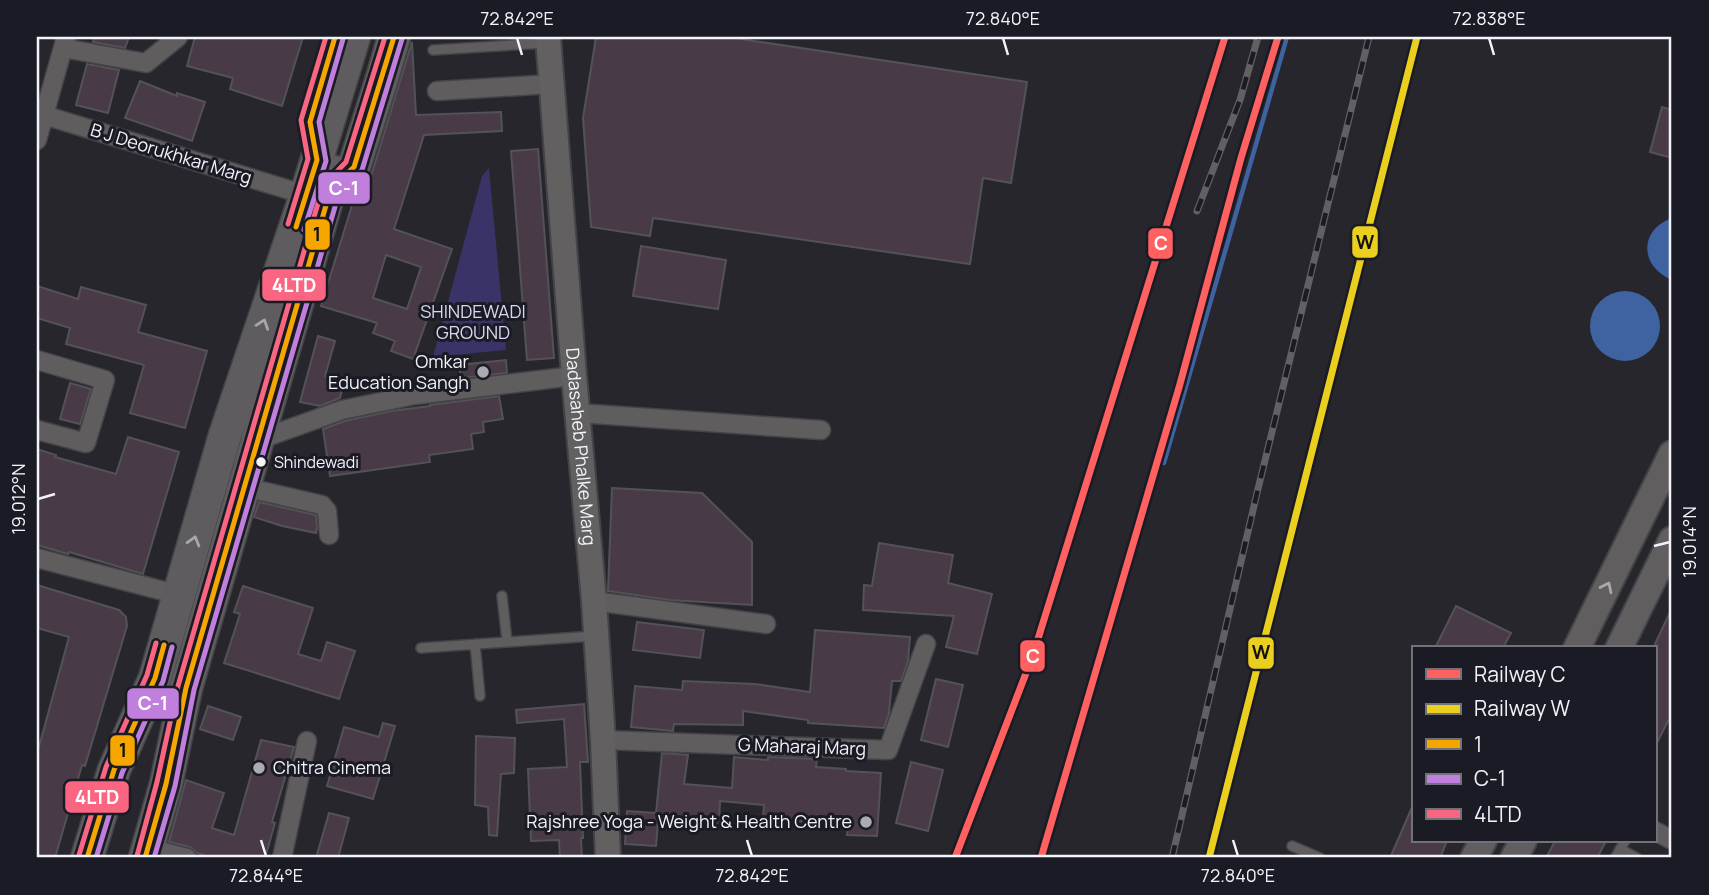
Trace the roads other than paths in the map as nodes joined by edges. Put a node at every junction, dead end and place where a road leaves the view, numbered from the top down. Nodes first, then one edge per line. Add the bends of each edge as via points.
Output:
1 (178, 37) edge
2 (335, 37) edge
3 (354, 37) edge
4 (375, 37) edge
5 (394, 37) edge
6 (549, 40) edge
7 (65, 43) edge
8 (433, 50) dead end
9 (552, 85) junction
10 (438, 91) dead end
11 (40, 114) edge
12 (37, 140) edge
13 (329, 145) junction
14 (318, 192) junction
15 (37, 360) edge
16 (575, 376) junction
17 (578, 413) junction
18 (37, 430) edge
19 (821, 430) dead end
20 (258, 440) junction
21 (1672, 454) edge
22 (244, 487) junction
23 (329, 535) dead end
24 (1672, 540) edge
25 (37, 558) edge
26 (178, 595) junction
27 (502, 596) dead end
28 (594, 601) junction
29 (766, 624) dead end
30 (596, 636) junction
31 (507, 641) junction
32 (475, 644) junction
33 (926, 644) dead end
34 (1578, 646) edge
35 (1620, 646) edge
36 (421, 648) dead end
37 (155, 677) junction
38 (186, 688) junction
39 (480, 696) dead end
40 (603, 740) junction
41 (307, 741) dead end
42 (141, 777) junction
43 (1656, 832) edge
44 (1672, 840) edge
45 (1482, 842) edge
46 (1522, 842) edge
47 (1292, 846) dead end
48 (1620, 849) edge
49 (140, 855) edge
50 (87, 858) edge
51 (107, 858) edge
52 (187, 858) edge
53 (282, 858) edge
54 (608, 858) edge
55 (1320, 858) edge
56 (1474, 858) edge
57 (1514, 858) edge
58 (1637, 858) edge

1 - 7 street via 146,63
2 - 13 highway via 310,122
3 - 13 highway
4 - 13 highway
5 - 14 highway via 354,167
6 - 8 lane
6 - 9 street, Dadasaheb Phalke Marg
7 - 11 street
9 - 10 street
9 - 16 street, Dadasaheb Phalke Marg
11 - 12 street
11 - 14 street, B J Deorukhkar Marg
13 - 14 highway
14 - 20 highway
26 -> 14 highway via 225,435
15 - 18 street via 106,380 86,443
16 - 17 street, Dadasaheb Phalke Marg
16 - 20 street via 379,402
17 - 19 street
17 - 28 street, Dadasaheb Phalke Marg
20 - 22 highway
34 -> 21 main road
22 - 23 street via 322,505 327,511
22 - 38 highway
24 - 35 main road
25 - 26 street
26 - 37 highway
27 - 31 lane
28 - 29 street
28 - 30 street, Dadasaheb Phalke Marg
30 - 31 lane
30 - 40 street, Dadasaheb Phalke Marg
31 - 32 lane
32 - 36 lane
32 - 39 lane
33 - 40 street, G Maharaj Marg via 888,750
37 - 42 highway
37 - 50 highway via 114,770
38 - 42 highway
38 - 49 highway via 166,784
40 - 54 street, Dadasaheb Phalke Marg
41 - 53 street
42 - 49 highway
42 - 51 highway
43 - 44 street
45 - 56 main road
46 - 57 main road
47 - 55 lane
48 - 58 lane
49 - 52 street

